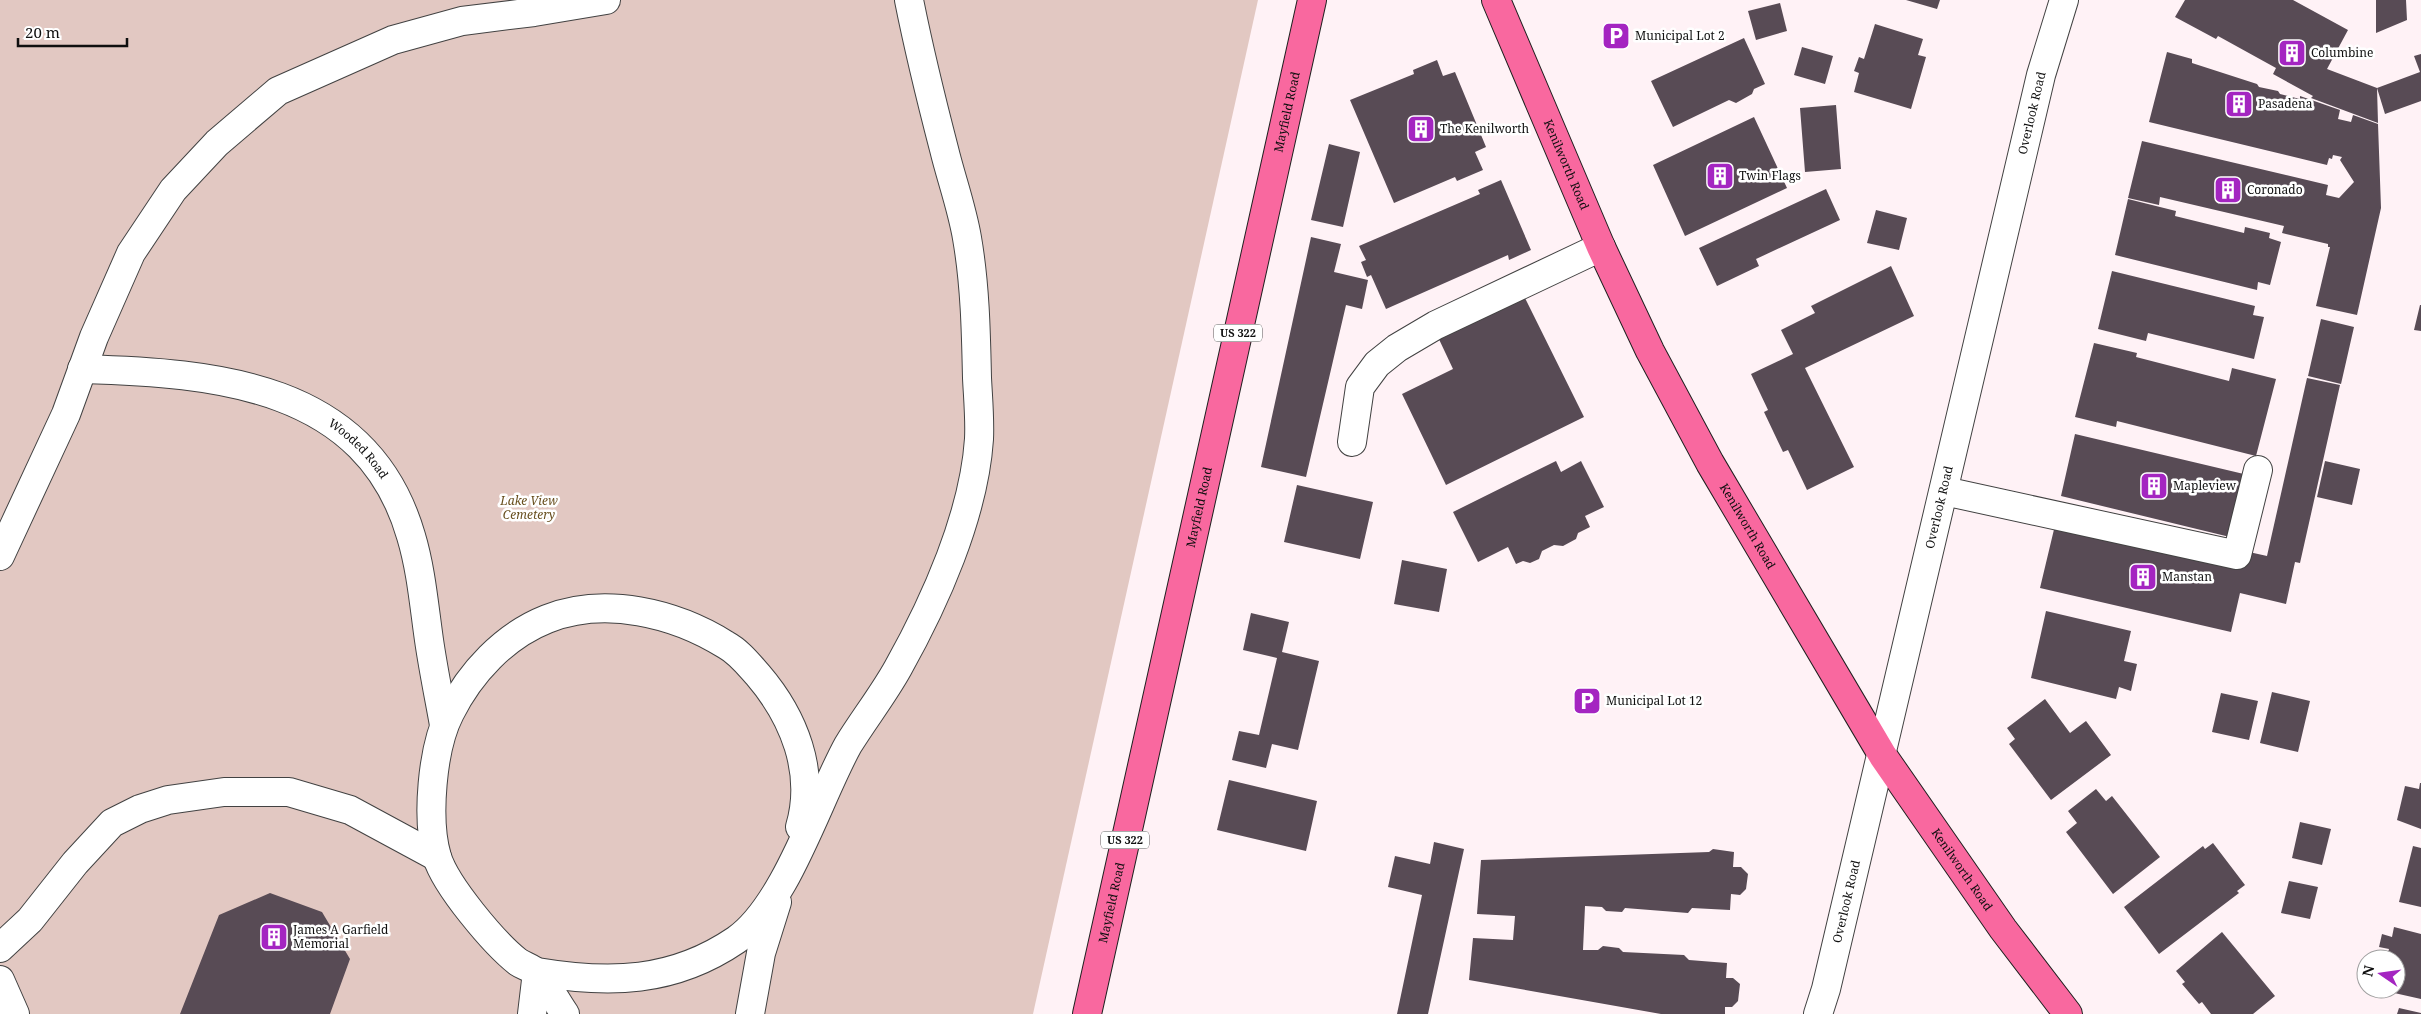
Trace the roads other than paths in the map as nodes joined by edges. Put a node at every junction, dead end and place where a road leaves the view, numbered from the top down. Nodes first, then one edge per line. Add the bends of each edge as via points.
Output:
1 (606, 0) edge
2 (909, 0) edge
3 (1312, 0) edge
4 (1496, 0) edge
5 (2064, 0) edge
6 (1601, 246) junction
7 (82, 369) junction
8 (1352, 442) dead end
9 (2258, 470) dead end
10 (1944, 491) junction
11 (0, 556) edge
12 (444, 725) junction
13 (1883, 756) junction
14 (438, 857) junction
15 (785, 878) junction
16 (0, 948) edge
17 (537, 972) junction
18 (0, 980) edge
19 (15, 1014) edge
20 (532, 1014) edge
21 (565, 1014) edge
22 (750, 1014) edge
23 (1087, 1014) edge
24 (1818, 1014) edge
25 (2068, 1014) edge

1 - 7 street via 462,21 393,40 278,91 217,143 173,190 131,253
2 - 15 street via 923,68 967,236 974,294 979,440 967,512 933,599 898,669 848,745
3 - 23 main road, Mayfield Road / US 322
4 - 6 main road, Kenilworth Road
5 - 10 street, Overlook Road via 2041,75
6 - 8 street via 1436,325 1376,364 1360,388
6 - 13 main road, Kenilworth Road via 1647,344 1710,463
7 - 11 street via 66,414
7 - 12 street, Wooded Road via 152,371 234,383 284,398 334,423 370,457 397,498 412,536
9 - 10 street via 2237,555
10 - 13 street, Overlook Road
12 - 14 street via 437,751 432,795
12 - 15 street via 460,694 484,664 500,648 547,619 578,612 637,610 696,630 728,646 748,663 784,708 796,735 803,764 804,815
13 - 24 street, Overlook Road
13 - 25 main road, Kenilworth Road via 2003,929
14 - 16 street via 350,810 289,792 224,792 168,800 112,823 75,862 30,920
14 - 17 street via 463,901 488,932 519,962
15 - 17 street via 755,922 739,938 699,961 640,978 592,980
15 - 22 street via 761,953
17 - 20 street
17 - 21 street
18 - 19 street

